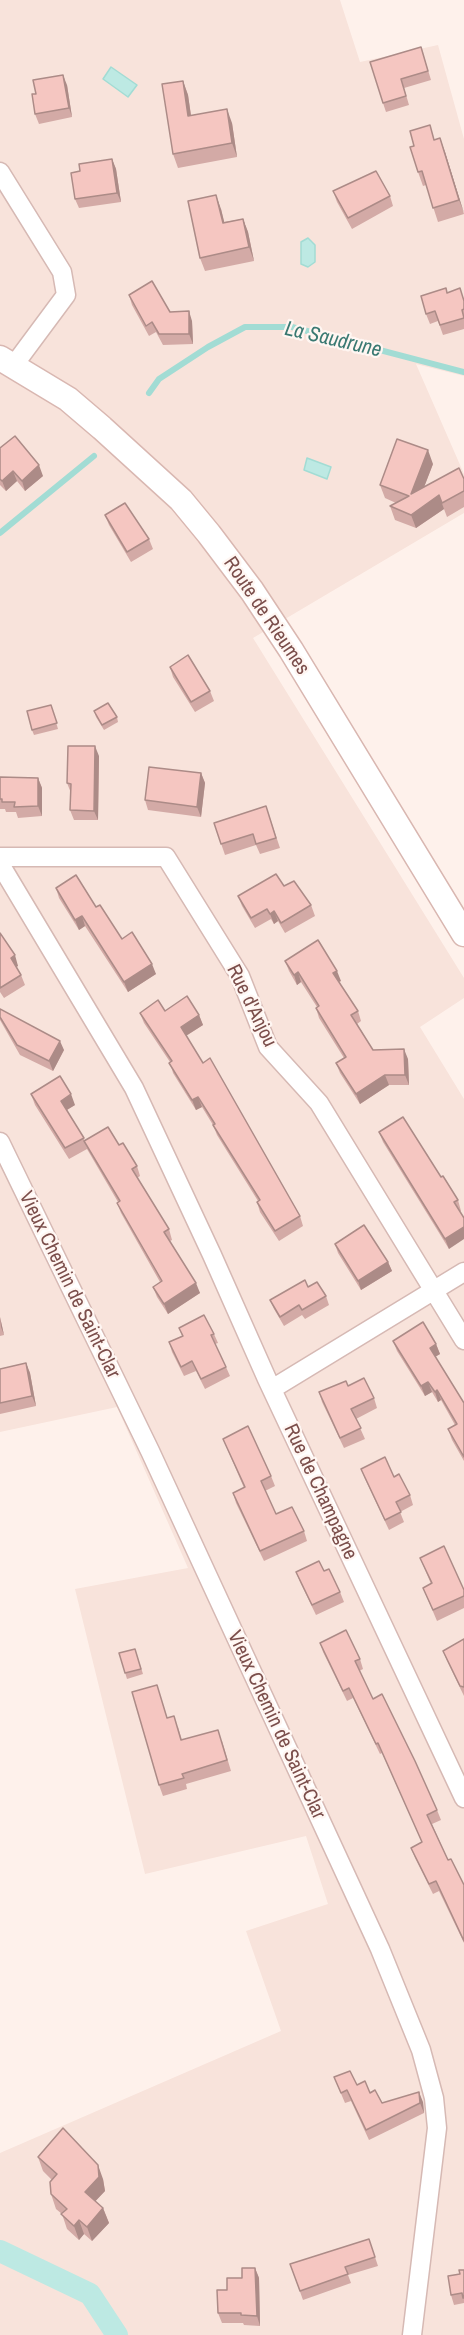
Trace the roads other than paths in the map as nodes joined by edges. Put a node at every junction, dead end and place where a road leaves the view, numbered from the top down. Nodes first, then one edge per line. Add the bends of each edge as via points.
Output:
1 (0, 172) edge
2 (7, 361) edge
3 (0, 857) edge
4 (0, 864) edge
5 (464, 934) edge
6 (0, 1142) edge
7 (464, 1272) edge
8 (433, 1289) junction
9 (464, 1340) edge
10 (272, 1389) junction
11 (464, 1798) edge
12 (412, 2335) edge

1 - 2 street via 62,272 66,295
2 - 5 main road, Route de Rieumes via 68,399 102,428 180,500 209,534 291,650
3 - 8 street, Rue d'Anjou via 166,857 240,976 268,1047 319,1103
4 - 10 street via 134,1088
6 - 12 street, Vieux Chemin de Saint-Clar via 150,1451 380,1949 421,2050 434,2098 437,2128
7 - 8 street
8 - 9 street
8 - 10 street
10 - 11 street, Rue de Champagne

